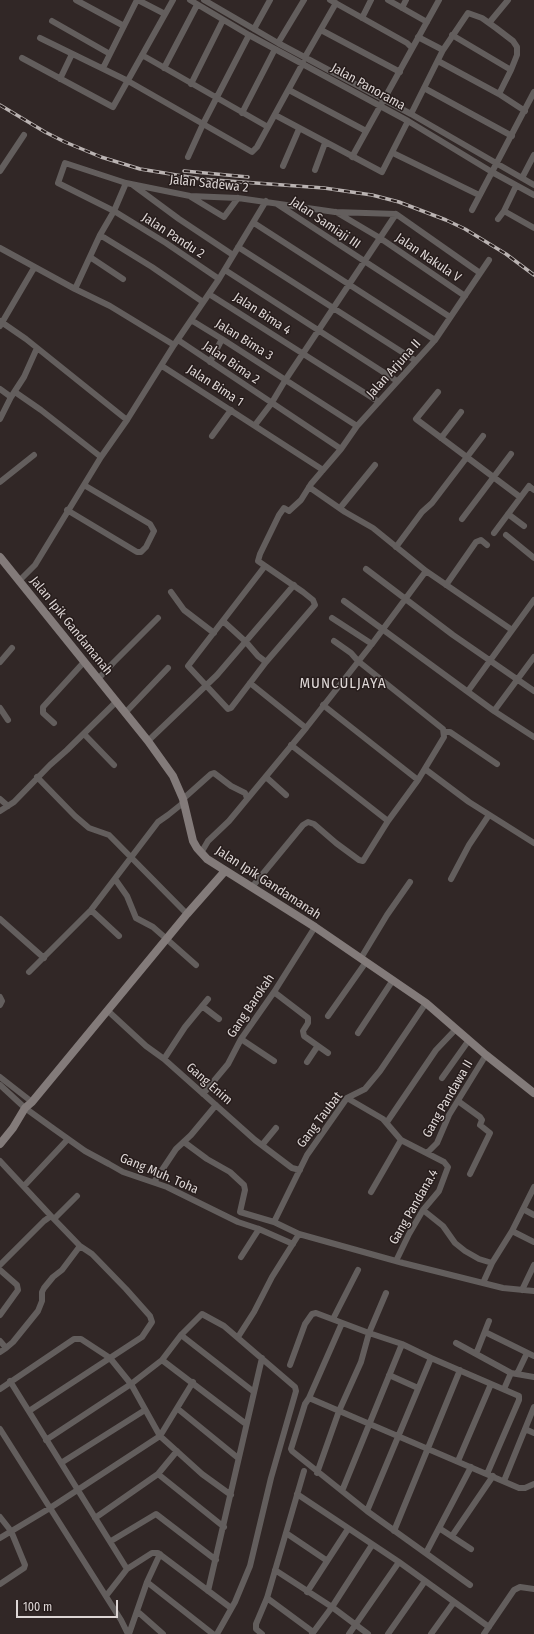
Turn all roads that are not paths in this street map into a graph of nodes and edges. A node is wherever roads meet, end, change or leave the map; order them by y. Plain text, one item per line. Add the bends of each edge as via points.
1 (76, 0) edge
2 (137, 0) edge
3 (173, 0) edge
4 (190, 0) edge
5 (204, 0) edge
6 (270, 0) edge
7 (304, 0) edge
8 (371, 0) edge
9 (388, 0) edge
10 (406, 0) edge
11 (439, 0) edge
12 (508, 0) edge
13 (333, 1) edge
14 (197, 5) junction
15 (402, 8) junction
16 (164, 14) junction
17 (362, 18) junction
18 (223, 20) junction
19 (52, 21) dead end
20 (427, 22) junction
21 (489, 23) junction
22 (124, 26) junction
23 (254, 29) junction
24 (321, 30) junction
25 (248, 35) junction
26 (452, 35) junction
27 (418, 37) junction
28 (40, 38) dead end
29 (276, 46) junction
30 (412, 48) junction
31 (443, 50) junction
32 (72, 54) junction
33 (110, 54) junction
34 (142, 55) junction
35 (22, 58) dead end
36 (304, 60) junction
37 (438, 61) junction
38 (103, 68) junction
39 (164, 68) junction
40 (511, 70) junction
41 (400, 72) junction
42 (60, 79) junction
43 (128, 81) junction
44 (191, 84) junction
45 (424, 88) junction
46 (289, 90) junction
47 (534, 92) edge
48 (499, 94) junction
49 (216, 99) junction
50 (382, 103) junction
51 (525, 111) junction
52 (242, 113) junction
53 (411, 114) junction
54 (274, 116) junction
55 (408, 121) junction
56 (203, 124) junction
57 (268, 127) junction
58 (299, 129) junction
59 (366, 131) junction
60 (24, 135) dead end
61 (512, 136) junction
62 (325, 143) junction
63 (393, 153) junction
64 (534, 155) edge
65 (188, 157) dead end
66 (352, 157) junction
67 (496, 164) junction
68 (284, 166) dead end
69 (315, 170) dead end
70 (0, 171) edge
71 (492, 172) junction
72 (522, 178) junction
73 (129, 184) junction
74 (534, 185) edge
75 (516, 186) junction
76 (534, 195) edge
77 (190, 196) junction
78 (479, 196) junction
79 (238, 198) junction
80 (266, 201) junction
81 (274, 202) junction
82 (472, 210) dead end
83 (114, 211) junction
84 (504, 211) junction
85 (335, 212) junction
86 (396, 214) junction
87 (498, 219) dead end
88 (254, 223) junction
89 (534, 228) edge
90 (100, 235) junction
91 (380, 238) junction
92 (238, 247) junction
93 (0, 248) edge
94 (233, 255) junction
95 (90, 257) junction
96 (489, 260) dead end
97 (364, 262) junction
98 (34, 268) junction
99 (225, 270) junction
100 (480, 273) junction
101 (123, 279) dead end
102 (218, 279) junction
103 (349, 285) junction
104 (75, 289) junction
105 (209, 294) junction
106 (465, 296) junction
107 (203, 302) junction
108 (334, 308) junction
109 (450, 317) junction
110 (191, 320) junction
111 (1, 323) edge
112 (319, 330) junction
113 (222, 339) junction
114 (435, 340) junction
115 (176, 342) junction
116 (37, 348) junction
117 (303, 353) junction
118 (416, 361) junction
119 (210, 362) junction
120 (162, 366) junction
121 (286, 379) junction
122 (397, 381) junction
123 (0, 388) edge
124 (438, 392) dead end
125 (13, 394) junction
126 (379, 402) junction
127 (271, 404) junction
128 (231, 410) junction
129 (461, 412) dead end
130 (0, 419) edge
131 (127, 420) junction
132 (255, 425) junction
133 (357, 426) junction
134 (212, 436) dead end
135 (483, 436) dead end
136 (442, 438) junction
137 (341, 449) junction
138 (511, 454) dead end
139 (34, 455) dead end
140 (101, 457) junction
141 (467, 457) junction
142 (375, 465) dead end
143 (323, 470) junction
144 (494, 477) junction
145 (0, 482) edge
146 (84, 485) junction
147 (309, 487) junction
148 (534, 490) edge
149 (520, 497) junction
150 (340, 508) junction
151 (67, 510) junction
152 (508, 514) junction
153 (462, 519) dead end
154 (524, 526) dead end
155 (494, 533) dead end
156 (506, 535) dead end
157 (487, 545) dead end
158 (396, 548) junction
159 (0, 557) edge
160 (534, 558) edge
161 (266, 566) junction
162 (366, 569) dead end
163 (426, 571) junction
164 (19, 582) junction
165 (294, 585) junction
166 (446, 585) junction
167 (171, 592) dead end
168 (405, 598) junction
169 (534, 600) edge
170 (344, 601) dead end
171 (158, 618) dead end
172 (332, 618) dead end
173 (223, 621) junction
174 (383, 629) junction
175 (512, 630) junction
176 (214, 633) junction
177 (334, 641) dead end
178 (246, 642) junction
179 (372, 644) junction
180 (12, 648) dead end
181 (534, 657) edge
182 (358, 661) junction
183 (491, 661) junction
184 (0, 662) edge
185 (84, 662) junction
186 (266, 662) junction
187 (168, 668) dead end
188 (98, 679) junction
189 (518, 680) junction
190 (250, 683) junction
191 (207, 685) junction
192 (468, 691) junction
193 (534, 691) edge
194 (116, 702) junction
195 (323, 705) junction
196 (0, 708) edge
197 (494, 711) junction
198 (124, 713) junction
199 (8, 720) dead end
200 (54, 723) dead end
201 (306, 728) junction
202 (444, 732) junction
203 (84, 734) junction
204 (534, 737) edge
205 (148, 741) junction
206 (291, 745) junction
207 (497, 764) dead end
208 (114, 765) dead end
209 (425, 769) junction
210 (37, 777) junction
211 (266, 777) junction
212 (418, 780) junction
213 (286, 795) dead end
214 (247, 798) junction
215 (0, 799) edge
216 (183, 801) junction
217 (8, 806) junction
218 (0, 810) edge
219 (489, 815) junction
220 (388, 822) junction
221 (534, 844) edge
222 (201, 853) junction
223 (131, 857) junction
224 (225, 871) junction
225 (115, 879) junction
226 (451, 879) dead end
227 (410, 882) dead end
228 (252, 887) junction
229 (91, 910) junction
230 (188, 914) junction
231 (0, 919) edge
232 (315, 927) junction
233 (119, 936) dead end
234 (167, 938) junction
235 (44, 958) junction
236 (363, 960) junction
237 (196, 965) dead end
238 (29, 972) dead end
239 (393, 980) junction
240 (274, 992) junction
241 (0, 997) edge
242 (208, 999) dead end
243 (426, 1003) junction
244 (0, 1005) edge
245 (202, 1006) junction
246 (107, 1010) junction
247 (328, 1016) dead end
248 (219, 1019) dead end
249 (456, 1029) junction
250 (358, 1033) dead end
251 (240, 1039) junction
252 (469, 1040) junction
253 (317, 1047) junction
254 (328, 1053) dead end
255 (486, 1055) junction
256 (164, 1059) junction
257 (274, 1061) dead end
258 (307, 1062) dead end
259 (0, 1077) edge
260 (442, 1078) dead end
261 (0, 1085) edge
262 (534, 1092) edge
263 (203, 1094) junction
264 (347, 1098) junction
265 (458, 1101) junction
266 (32, 1102) junction
267 (216, 1105) junction
268 (25, 1108) junction
269 (387, 1122) junction
270 (276, 1128) dead end
271 (68, 1139) junction
272 (401, 1140) junction
273 (184, 1142) junction
274 (0, 1144) edge
275 (262, 1145) junction
276 (427, 1153) junction
277 (0, 1161) edge
278 (300, 1170) junction
279 (470, 1174) dead end
280 (156, 1178) junction
281 (24, 1186) junction
282 (534, 1187) edge
283 (371, 1192) dead end
284 (78, 1196) dead end
285 (523, 1209) junction
286 (423, 1210) junction
287 (534, 1216) edge
288 (53, 1218) junction
289 (274, 1222) junction
290 (259, 1228) junction
291 (512, 1231) junction
292 (296, 1239) junction
293 (534, 1242) edge
294 (80, 1246) junction
295 (240, 1257) dead end
296 (396, 1261) junction
297 (492, 1263) junction
298 (0, 1265) edge
299 (534, 1265) edge
300 (0, 1270) edge
301 (358, 1270) dead end
302 (483, 1283) junction
303 (522, 1290) junction
304 (534, 1291) edge
305 (386, 1293) dead end
306 (0, 1315) edge
307 (333, 1319) junction
308 (489, 1320) dead end
309 (342, 1322) junction
310 (485, 1332) junction
311 (369, 1333) junction
312 (181, 1335) junction
313 (238, 1337) junction
314 (0, 1341) edge
315 (456, 1343) dead end
316 (402, 1344) junction
317 (6, 1348) junction
318 (0, 1352) edge
319 (527, 1353) junction
320 (476, 1354) junction
321 (534, 1356) edge
322 (110, 1358) junction
323 (262, 1358) junction
324 (431, 1358) junction
325 (162, 1360) junction
326 (290, 1365) dead end
327 (460, 1370) junction
328 (514, 1373) junction
329 (389, 1375) junction
330 (534, 1377) edge
331 (10, 1381) junction
332 (193, 1382) junction
333 (131, 1384) junction
334 (491, 1384) junction
335 (418, 1388) junction
336 (0, 1389) edge
337 (504, 1389) junction
338 (254, 1392) junction
339 (309, 1398) junction
340 (534, 1407) edge
341 (178, 1409) junction
342 (145, 1410) junction
343 (29, 1411) junction
344 (339, 1411) junction
345 (246, 1424) junction
346 (370, 1424) junction
347 (0, 1429) edge
348 (525, 1429) junction
349 (534, 1433) edge
350 (160, 1436) junction
351 (399, 1436) junction
352 (46, 1440) junction
353 (429, 1448) junction
354 (177, 1451) junction
355 (238, 1458) junction
356 (458, 1461) junction
357 (61, 1464) junction
358 (471, 1467) junction
359 (304, 1471) dead end
360 (317, 1473) junction
361 (158, 1474) junction
362 (490, 1475) junction
363 (504, 1481) junction
364 (534, 1484) edge
365 (78, 1490) junction
366 (342, 1491) junction
367 (296, 1494) junction
368 (231, 1495) junction
369 (50, 1508) junction
370 (367, 1511) junction
371 (0, 1517) edge
372 (95, 1518) junction
373 (224, 1527) junction
374 (439, 1528) junction
375 (348, 1529) junction
376 (394, 1531) junction
377 (11, 1532) junction
378 (286, 1533) junction
379 (452, 1536) junction
380 (0, 1538) edge
381 (111, 1541) junction
382 (372, 1545) junction
383 (471, 1549) dead end
384 (426, 1553) junction
385 (160, 1554) junction
386 (216, 1560) junction
387 (326, 1560) junction
388 (399, 1562) junction
389 (127, 1569) junction
390 (275, 1570) junction
391 (425, 1581) junction
392 (147, 1582) junction
393 (0, 1584) edge
394 (470, 1585) dead end
395 (534, 1589) edge
396 (208, 1591) junction
397 (307, 1592) junction
398 (106, 1596) junction
399 (267, 1598) junction
400 (454, 1602) junction
401 (332, 1607) junction
402 (232, 1608) junction
403 (137, 1612) junction
404 (356, 1625) junction
405 (489, 1627) junction
406 (313, 1633) edge
407 (129, 1634) edge
408 (163, 1634) edge
409 (213, 1634) edge
410 (217, 1634) edge
411 (262, 1634) edge
412 (349, 1634) edge
413 (368, 1634) edge
414 (388, 1634) edge
415 (431, 1634) edge
416 (484, 1634) edge

1 - 22 street
2 - 16 street
2 - 22 street
3 - 16 street
4 - 14 street
5 - 23 street
6 - 23 street
7 - 29 street
8 - 17 street
9 - 15 street
10 - 15 street
11 - 20 street
12 - 21 street
13 - 17 street
13 - 24 street
14 - 18 street
14 - 39 street
15 - 20 street
16 - 34 street
17 - 30 street
18 - 25 street
18 - 44 street
19 - 33 street
20 - 27 street
21 - 26 street via 468,13
21 - 40 street via 517,47 517,55
22 - 33 street
23 - 29 street
24 - 36 street
24 - 41 street
25 - 29 street
25 - 49 street
26 - 31 street
26 - 40 street
27 - 30 street
27 - 31 street
28 - 32 street
29 - 36 street
29 - 52 street
30 - 41 street
31 - 37 street
32 - 38 street
32 - 42 street
33 - 38 street
34 - 39 street
34 - 43 street
35 - 42 street
36 - 46 street
36 - 50 street
37 - 45 street
37 - 48 street
38 - 43 street
39 - 44 street
40 - 48 street
41 - 50 street
42 - 43 street via 113,107
43 - 56 street
44 - 49 street
45 - 53 street
45 - 61 street
46 - 54 street
46 - 59 street
47 - 51 street
48 - 51 street
49 - 52 street
49 - 56 street
50 - 53 street
50 - 55 street, Jalan Panorama
50 - 59 street
51 - 61 street
52 - 57 street
53 - 67 street
54 - 57 street
54 - 58 street
55 - 63 street
55 - 71 street, Jalan Panorama
56 - 57 street via 252,152 258,147
56 - 65 street
58 - 62 street
58 - 68 street
59 - 66 street
60 - 70 street
61 - 67 street
62 - 66 street
62 - 69 street
63 - 66 street via 382,172
63 - 78 street
64 - 72 street
67 - 71 street
67 - 72 street
71 - 75 street, Jalan Panorama
71 - 78 street
72 - 74 street
73 - 77 street, Jalan Sadewa 2
73 - 83 street
73 - 83 street, Jalan Pandu 2 via 65,163 58,183
73 - 94 street
75 - 76 street, Jalan Panorama
75 - 84 street
77 - 79 street, Jalan Sadewa 2
77 - 79 street via 224,217
78 - 82 street
79 - 80 street, Jalan Sadewa 2
80 - 81 street, Jalan Sadewa 2
80 - 88 street
81 - 85 street, Jalan Sadewa 2
81 - 97 street, Jalan Samiaji III
83 - 90 street
83 - 102 street, Jalan Pandu 2
84 - 87 street
84 - 89 street
85 - 86 street
85 - 91 street, Jalan Nakula V
86 - 91 street
86 - 100 street
88 - 92 street
88 - 103 street
90 - 95 street
90 - 107 street
91 - 97 street
91 - 106 street, Jalan Nakula V
92 - 94 street
92 - 108 street
93 - 98 street, Jalan Bima 2
94 - 99 street
95 - 101 street
95 - 104 street
96 - 100 street, Jalan Arjuna II
97 - 103 street
97 - 109 street, Jalan Samiaji III
98 - 104 street, Jalan Bima 2
98 - 111 street
99 - 102 street
99 - 112 street
100 - 106 street, Jalan Arjuna II
102 - 105 street
103 - 108 street
103 - 114 street
104 - 115 street, Jalan Bima 2
105 - 107 street
105 - 117 street, Jalan Bima 4
106 - 109 street, Jalan Arjuna II
107 - 110 street
108 - 112 street
108 - 118 street
109 - 114 street, Jalan Arjuna II
110 - 113 street, Jalan Bima 3
110 - 115 street
111 - 116 street
112 - 117 street
112 - 122 street
113 - 119 street
113 - 121 street, Jalan Bima 3
114 - 118 street, Jalan Arjuna II
115 - 119 street, Jalan Bima 2
115 - 120 street
116 - 125 street
116 - 131 street
117 - 121 street
117 - 126 street, Jalan Bima 4
118 - 122 street, Jalan Arjuna II
119 - 127 street, Jalan Bima 2
120 - 128 street, Jalan Bima 1
120 - 131 street
121 - 127 street
121 - 133 street, Jalan Bima 3
122 - 126 street, Jalan Arjuna II
123 - 125 street
124 - 136 street via 416,419
125 - 130 street
125 - 140 street via 41,410
126 - 133 street, Jalan Arjuna II
127 - 132 street
127 - 137 street, Jalan Bima 2
128 - 132 street, Jalan Bima 1
128 - 134 street
129 - 136 street
131 - 140 street
132 - 143 street, Jalan Bima 1
133 - 137 street, Jalan Arjuna II
135 - 141 street
136 - 141 street
137 - 143 street, Jalan Arjuna II
138 - 144 street
139 - 145 street
140 - 146 street
141 - 144 street
141 - 158 street
142 - 150 street
143 - 147 street, Jalan Arjuna II
144 - 149 street
144 - 153 street
146 - 151 street
146 - 151 street via 150,524 154,531 146,547 137,552
147 - 150 street
147 - 161 street, Jalan Arjuna II via 290,511 284,508 279,515 258,559
148 - 149 street via 529,486
149 - 152 street
150 - 158 street via 372,528
151 - 164 street via 35,565
152 - 154 street
152 - 155 street
156 - 160 street
157 - 166 street via 481,540 476,542
158 - 163 street
159 - 164 street, Jalan Ipik Gandamanah
161 - 165 street
161 - 173 street
162 - 168 street
163 - 166 street
163 - 168 street
164 - 185 street, Jalan Ipik Gandamanah
165 - 178 street
165 - 186 street via 313,600 315,605
166 - 175 street
167 - 176 street via 184,610
168 - 174 street
168 - 183 street
169 - 175 street
170 - 174 street
171 - 188 street
172 - 179 street
173 - 176 street
173 - 178 street
174 - 179 street
174 - 192 street
175 - 183 street
176 - 191 street via 188,666
177 - 182 street
178 - 186 street
178 - 191 street
179 - 182 street
180 - 184 street
181 - 189 street
182 - 195 street
182 - 202 street
183 - 189 street
183 - 192 street
185 - 188 street, Jalan Ipik Gandamanah
185 - 200 street via 43,707 43,713
186 - 190 street
187 - 198 street
188 - 194 street, Jalan Ipik Gandamanah
189 - 193 street
189 - 197 street
190 - 191 street via 228,709
190 - 201 street
191 - 205 street
192 - 197 street
194 - 198 street, Jalan Ipik Gandamanah
194 - 203 street
195 - 201 street
195 - 212 street
196 - 199 street
197 - 204 street
198 - 205 street, Jalan Ipik Gandamanah
201 - 206 street
202 - 207 street via 450,732
202 - 209 street via 444,737
203 - 208 street
203 - 210 street
205 - 216 street, Jalan Ipik Gandamanah via 173,776
206 - 211 street
206 - 220 street
209 - 212 street
209 - 219 street
210 - 217 street
210 - 223 street via 84,824 108,836
211 - 213 street
211 - 214 street
212 - 220 street
214 - 216 street via 245,793 214,773
214 - 222 street via 229,821 208,841
215 - 217 street
216 - 222 street, Jalan Ipik Gandamanah via 193,841
216 - 223 street via 158,822
217 - 218 street
219 - 221 street
219 - 226 street
220 - 228 street via 361,861 314,824 305,823
222 - 224 street, Jalan Ipik Gandamanah
223 - 225 street
223 - 230 street
224 - 228 street, Jalan Ipik Gandamanah
224 - 230 street
225 - 229 street
225 - 234 street via 127,896 136,918 149,924
227 - 236 street via 387,915
228 - 232 street, Jalan Ipik Gandamanah
229 - 233 street
229 - 235 street
230 - 234 street
231 - 235 street
232 - 236 street, Jalan Ipik Gandamanah
232 - 240 street, Gang Barokah
234 - 237 street
234 - 246 street
235 - 238 street
236 - 239 street, Jalan Ipik Gandamanah
236 - 247 street
239 - 243 street, Jalan Ipik Gandamanah
239 - 250 street
240 - 251 street, Gang Barokah
240 - 253 street via 308,1018 303,1034
241 - 244 street
242 - 245 street
243 - 249 street, Jalan Ipik Gandamanah
243 - 264 street, Gang Taubat via 380,1071 365,1089
245 - 248 street
245 - 256 street
246 - 256 street, Gang Enim
246 - 266 street
249 - 252 street, Jalan Ipik Gandamanah
249 - 269 street via 436,1050
251 - 257 street
251 - 263 street, Gang Barokah via 228,1064
252 - 255 street, Jalan Ipik Gandamanah
252 - 260 street
253 - 254 street
253 - 258 street
255 - 262 street, Jalan Ipik Gandamanah
255 - 265 street, Gang Pandawa II
256 - 263 street, Gang Enim
259 - 266 street
261 - 268 street, Gang Muh. Toha
263 - 267 street, Gang Enim
264 - 269 street, Gang Pandana.4
264 - 278 street, Gang Taubat via 307,1155
265 - 276 street, Gang Pandawa II via 437,1142
265 - 279 street via 480,1118 480,1125 490,1133
266 - 268 street
267 - 273 street
267 - 275 street, Gang Enim
268 - 271 street, Gang Muh. Toha
268 - 274 street
269 - 272 street, Gang Pandana.4
270 - 275 street
271 - 280 street, Gang Muh. Toha via 124,1172
271 - 281 street
272 - 276 street, Gang Pandana.4
272 - 283 street
273 - 280 street via 176,1149
273 - 289 street via 206,1159 230,1172 244,1185 240,1212
275 - 278 street, Gang Enim via 292,1168
276 - 286 street, Gang Pandana.4 via 448,1167 439,1191
277 - 281 street
278 - 289 street, Gang Taubat
280 - 290 street, Gang Muh. Toha via 238,1222
281 - 288 street
282 - 285 street
284 - 288 street
285 - 287 street
285 - 291 street
286 - 296 street, Gang Pandana.4
286 - 297 street via 442,1226 464,1251
288 - 294 street
288 - 298 street via 44,1222
289 - 292 street
290 - 292 street, Gang Muh. Toha
290 - 295 street
291 - 293 street
291 - 297 street
292 - 296 street
292 - 313 street
294 - 317 street via 44,1288 38,1311
294 - 322 street via 92,1254 126,1289 150,1316 152,1322 142,1337
296 - 302 street
297 - 302 street
299 - 303 street
300 - 306 street via 17,1285 18,1290
301 - 307 street
302 - 303 street
303 - 304 street
305 - 311 street
307 - 309 street
307 - 326 street via 316,1313 309,1317
308 - 310 street
309 - 311 street
309 - 339 street
310 - 319 street
310 - 320 street
311 - 316 street
311 - 344 street via 361,1362
312 - 313 street via 202,1314 219,1322
312 - 325 street
312 - 338 street
313 - 323 street
314 - 317 street
315 - 320 street
316 - 324 street
316 - 329 street
317 - 318 street
319 - 321 street
319 - 328 street
320 - 328 street
322 - 331 street via 77,1338
322 - 333 street
322 - 343 street
323 - 338 street
323 - 402 street via 295,1387 296,1391 271,1478 250,1566
324 - 327 street
324 - 335 street
325 - 332 street
325 - 333 street
327 - 334 street
327 - 353 street
328 - 330 street
328 - 337 street
329 - 335 street
329 - 346 street
331 - 336 street
331 - 343 street
332 - 341 street
332 - 345 street
333 - 342 street
333 - 352 street
334 - 337 street
334 - 356 street
335 - 351 street
337 - 362 street via 519,1396 519,1400
338 - 345 street
339 - 344 street
339 - 360 street via 291,1449
340 - 348 street
341 - 350 street
341 - 355 street
342 - 350 street
342 - 357 street
343 - 352 street
344 - 346 street
344 - 360 street
345 - 355 street
346 - 351 street
346 - 366 street
347 - 369 street
348 - 349 street
348 - 363 street
350 - 354 street
350 - 365 street
351 - 353 street
351 - 370 street
352 - 357 street
353 - 356 street
353 - 376 street
354 - 361 street
354 - 368 street via 202,1474
355 - 368 street
356 - 358 street
357 - 365 street
358 - 362 street
358 - 374 street
359 - 367 street
360 - 366 street
361 - 372 street
361 - 373 street
362 - 363 street
362 - 379 street
363 - 364 street via 519,1488
365 - 369 street
365 - 372 street
366 - 370 street
367 - 375 street
367 - 378 street
368 - 373 street
369 - 377 street
369 - 398 street
370 - 376 street
371 - 377 street
372 - 381 street
373 - 386 street
374 - 379 street
374 - 384 street
375 - 382 street
375 - 387 street
376 - 384 street
377 - 380 street
377 - 393 street via 25,1565
378 - 387 street
378 - 390 street
379 - 383 street
381 - 386 street via 156,1514
381 - 389 street
382 - 388 street
382 - 401 street
384 - 394 street
385 - 389 street via 152,1553
385 - 392 street
385 - 396 street
386 - 396 street
387 - 397 street
388 - 391 street
388 - 404 street
389 - 398 street
390 - 397 street
390 - 399 street
391 - 400 street
391 - 414 street
392 - 403 street
392 - 409 street
395 - 405 street via 520,1587 514,1590
396 - 402 street
397 - 401 street
398 - 407 street
399 - 406 street
399 - 411 street via 256,1624 256,1629
400 - 405 street
400 - 415 street
401 - 404 street
401 - 406 street
402 - 410 street
403 - 407 street
403 - 408 street
404 - 412 street
404 - 413 street
405 - 416 street

